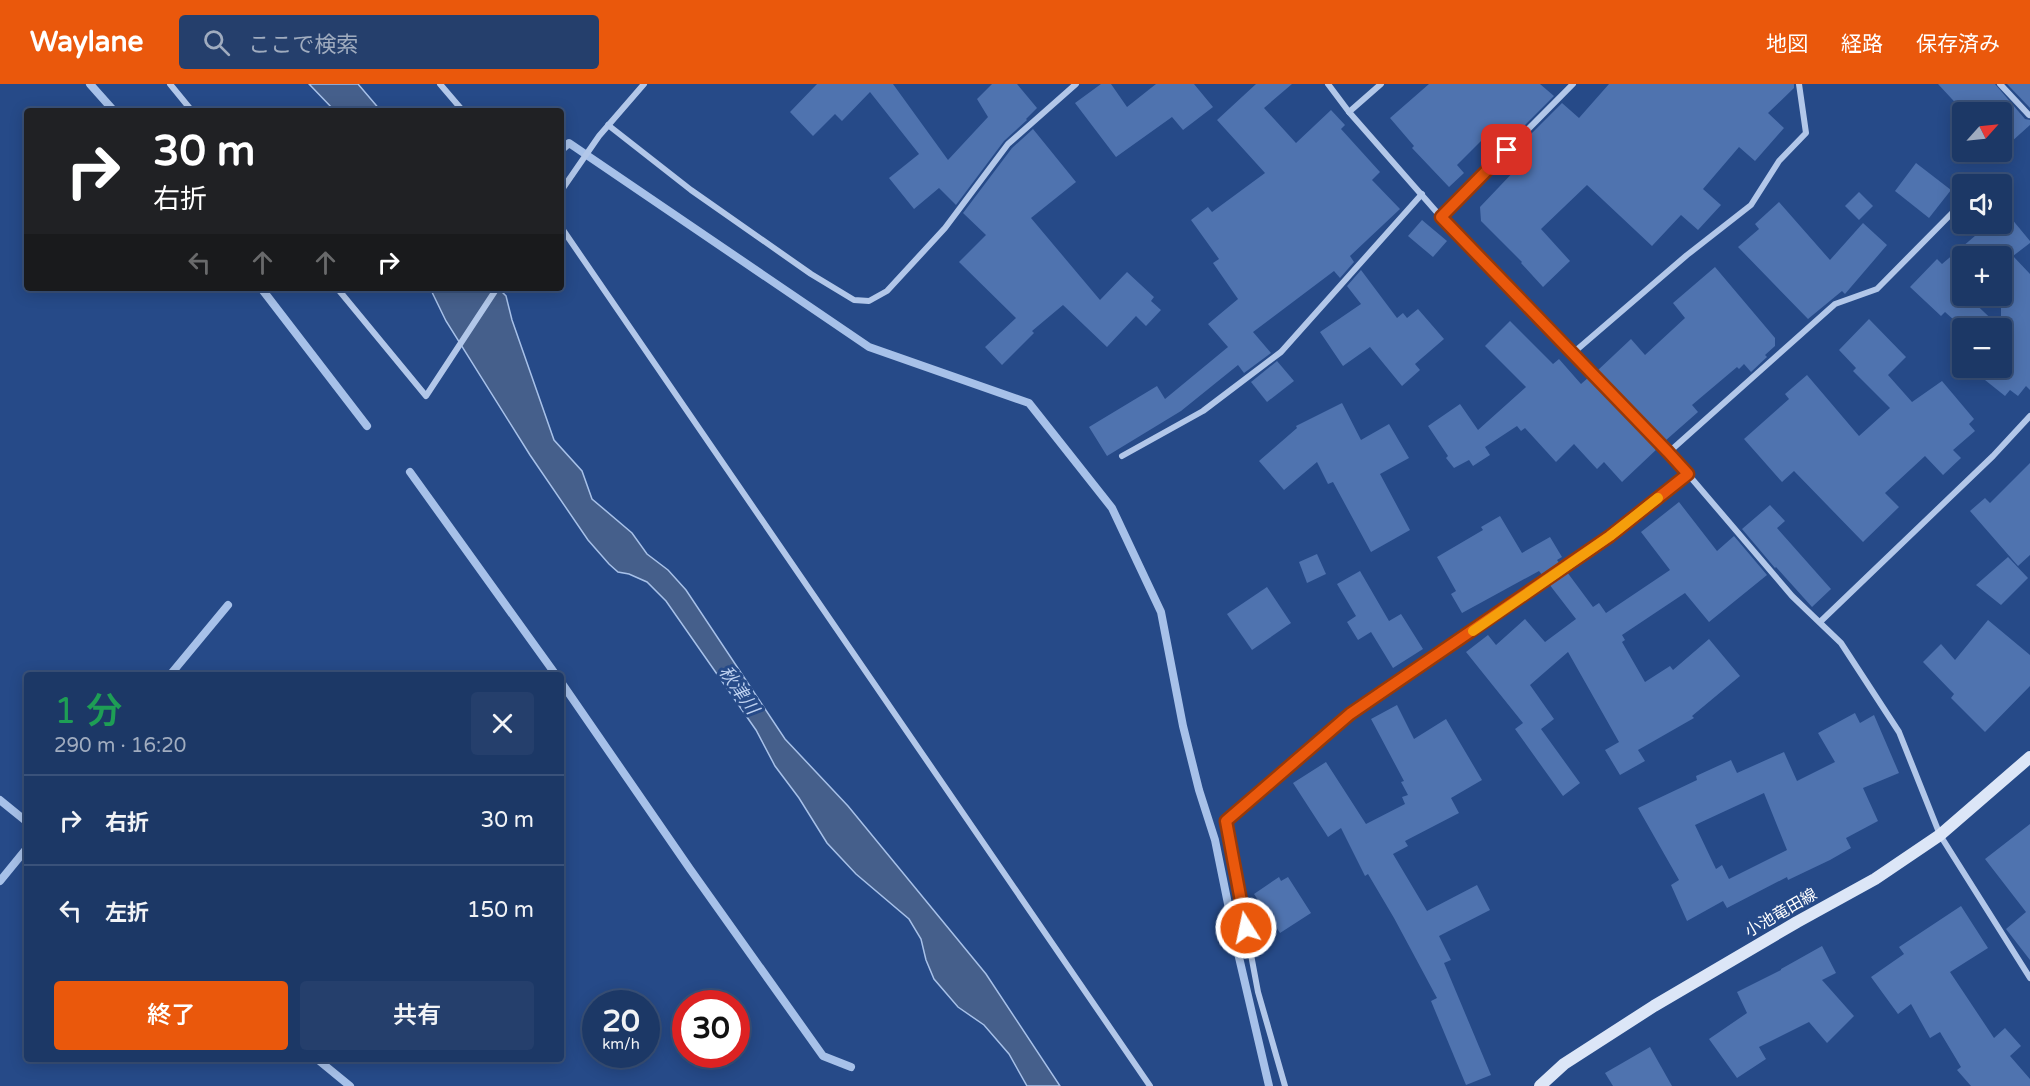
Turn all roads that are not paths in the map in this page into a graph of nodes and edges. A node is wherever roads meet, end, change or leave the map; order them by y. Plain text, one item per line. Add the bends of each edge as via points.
1 (170, 84) edge
2 (440, 84) edge
3 (644, 84) edge
4 (1076, 84) edge
5 (1328, 84) edge
6 (1382, 84) edge
7 (1573, 84) edge
8 (1799, 84) edge
9 (2000, 84) edge
10 (190, 108) edge
11 (460, 108) edge
12 (1349, 112) junction
13 (2029, 116) edge
14 (608, 125) junction
15 (564, 186) edge
16 (1422, 194) junction
17 (1952, 213) edge
18 (1441, 217) junction
19 (564, 231) edge
20 (340, 291) edge
21 (494, 291) edge
22 (1573, 353) junction
23 (2030, 416) edge
24 (1668, 452) junction
25 (1122, 456) dead end
26 (1688, 474) junction
27 (1820, 622) junction
28 (2030, 758) edge
29 (1940, 835) junction
30 (2030, 978) edge
31 (1150, 1086) edge
32 (1285, 1086) edge
33 (1540, 1086) edge

1 - 10 street
2 - 11 street
3 - 14 street
4 - 14 street via 1008,144 945,228 887,291 869,301 854,300 811,274
5 - 12 street
6 - 12 street
7 - 18 street
8 - 22 street via 1806,133 1779,161 1751,205
9 - 13 street
12 - 16 street
14 - 15 street
16 - 18 street
16 - 25 street via 1281,352 1203,411
17 - 24 street via 1877,289 1835,304
18 - 22 street
19 - 31 street
20 - 21 street via 426,396
22 - 24 street
23 - 27 street
24 - 26 street
26 - 27 street via 1792,596
26 - 32 street via 1591,549 1350,714 1226,821 1258,992
27 - 29 street via 1841,643 1899,732
28 - 29 main road, 小池竜田線
29 - 30 street
29 - 33 main road, 小池竜田線 via 1875,879 1654,1006 1564,1064

